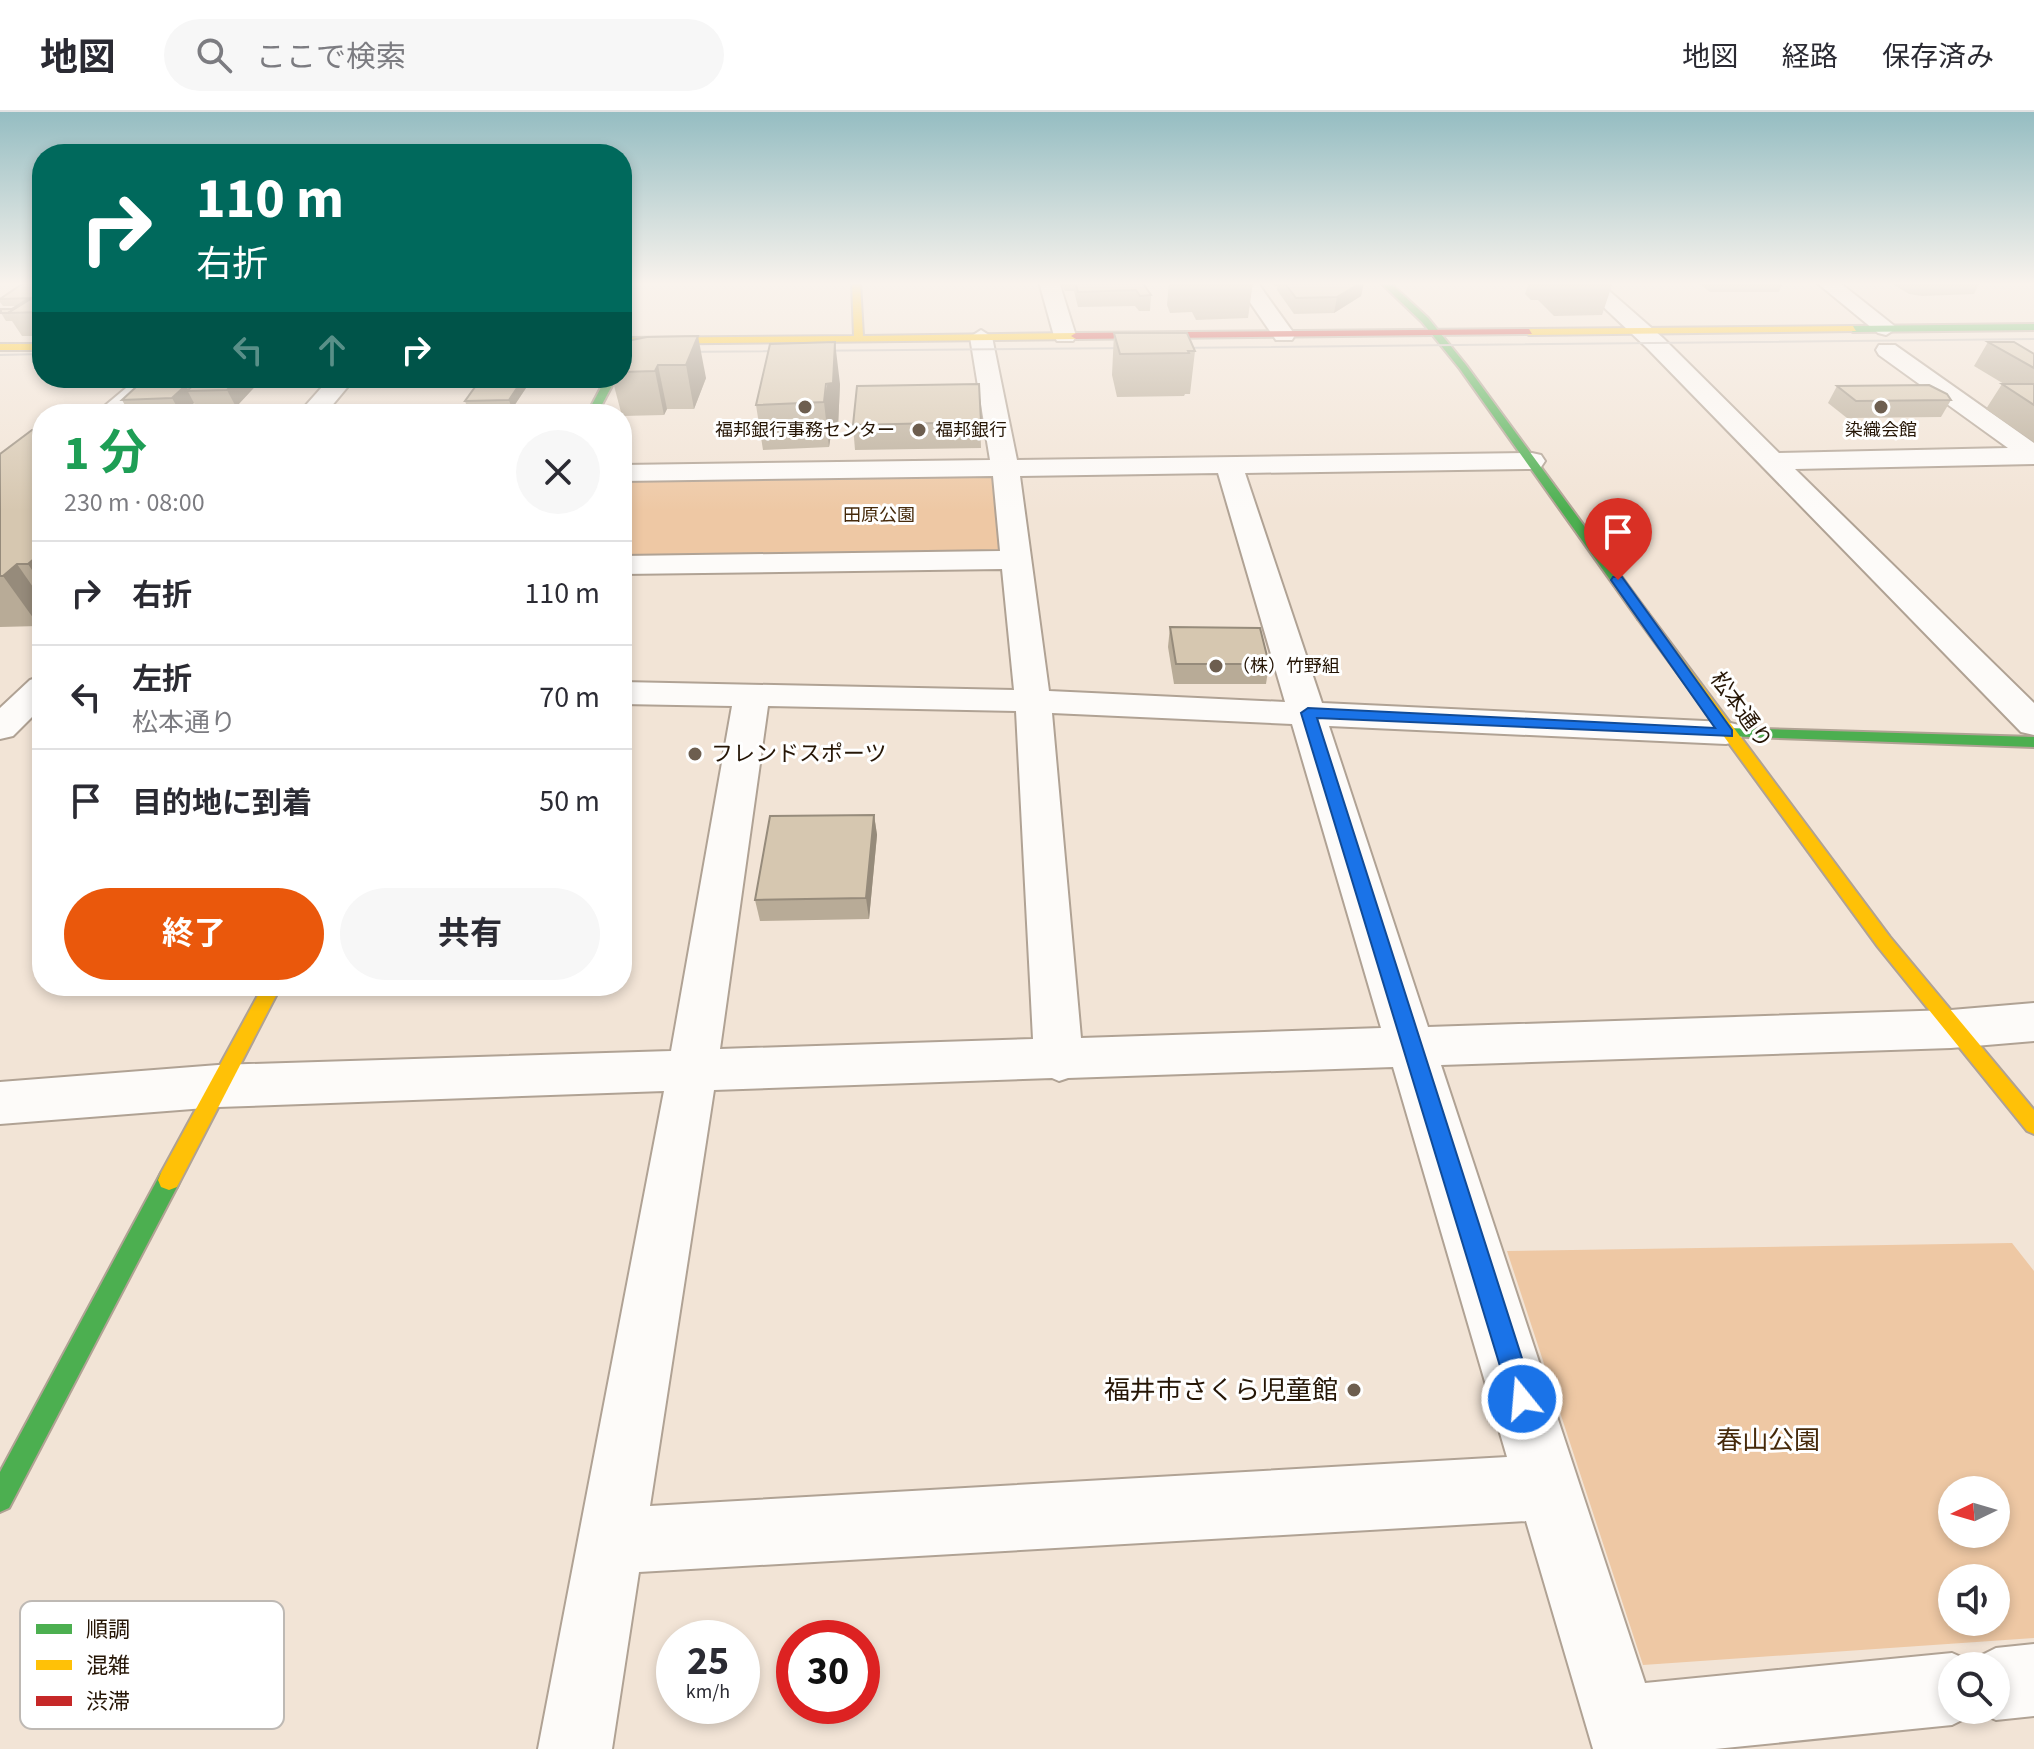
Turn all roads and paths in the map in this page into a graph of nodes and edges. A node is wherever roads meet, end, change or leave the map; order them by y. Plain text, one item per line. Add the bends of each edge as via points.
1 (986, 358) edge
2 (1464, 358) edge
3 (1671, 358) edge
4 (1902, 358) edge
5 (0, 365) edge
6 (32, 365) edge
7 (140, 388) edge
8 (334, 388) edge
9 (120, 404) edge
10 (320, 404) edge
11 (2034, 456) edge
12 (1532, 461) junction
13 (1774, 461) junction
14 (1229, 464) junction
15 (1005, 466) junction
16 (632, 473) edge
17 (1016, 560) junction
18 (632, 565) edge
19 (632, 693) edge
20 (752, 695) junction
21 (32, 697) edge
22 (1033, 701) junction
23 (1308, 713) junction
24 (2034, 724) edge
25 (32, 728) edge
26 (0, 730) edge
27 (1726, 733) junction
28 (2034, 742) edge
29 (267, 996) edge
30 (2034, 1022) edge
31 (1951, 1029) junction
32 (1414, 1048) junction
33 (1059, 1061) junction
34 (692, 1072) junction
35 (218, 1086) junction
36 (0, 1103) edge
37 (2034, 1125) edge
38 (1549, 1487) junction
39 (0, 1499) edge
40 (611, 1541) junction
41 (2034, 1680) edge
42 (2010, 1683) edge
43 (1938, 1691) edge
44 (1626, 1735) edge
45 (575, 1749) edge

1 - 15 street
2 - 12 street, 松本通り
3 - 13 street
4 - 11 street
5 - 6 street
7 - 9 street
8 - 10 street
11 - 13 street
12 - 14 street
12 - 27 street, 松本通り
13 - 24 street
14 - 15 street
14 - 23 street
15 - 16 street
15 - 17 street
17 - 18 street
17 - 22 street
19 - 20 street
20 - 22 street
20 - 34 street
21 - 26 street
22 - 23 street
22 - 33 street
23 - 27 street
23 - 32 street
25 - 26 street
27 - 28 street
27 - 31 street, 松本通り
29 - 35 street
30 - 31 street
31 - 32 street
31 - 37 street, 松本通り
32 - 33 street
32 - 38 street
33 - 34 street
34 - 35 street
34 - 40 street
35 - 36 street
35 - 39 street
38 - 40 street
38 - 44 street
40 - 45 street
41 - 42 street
43 - 44 street

